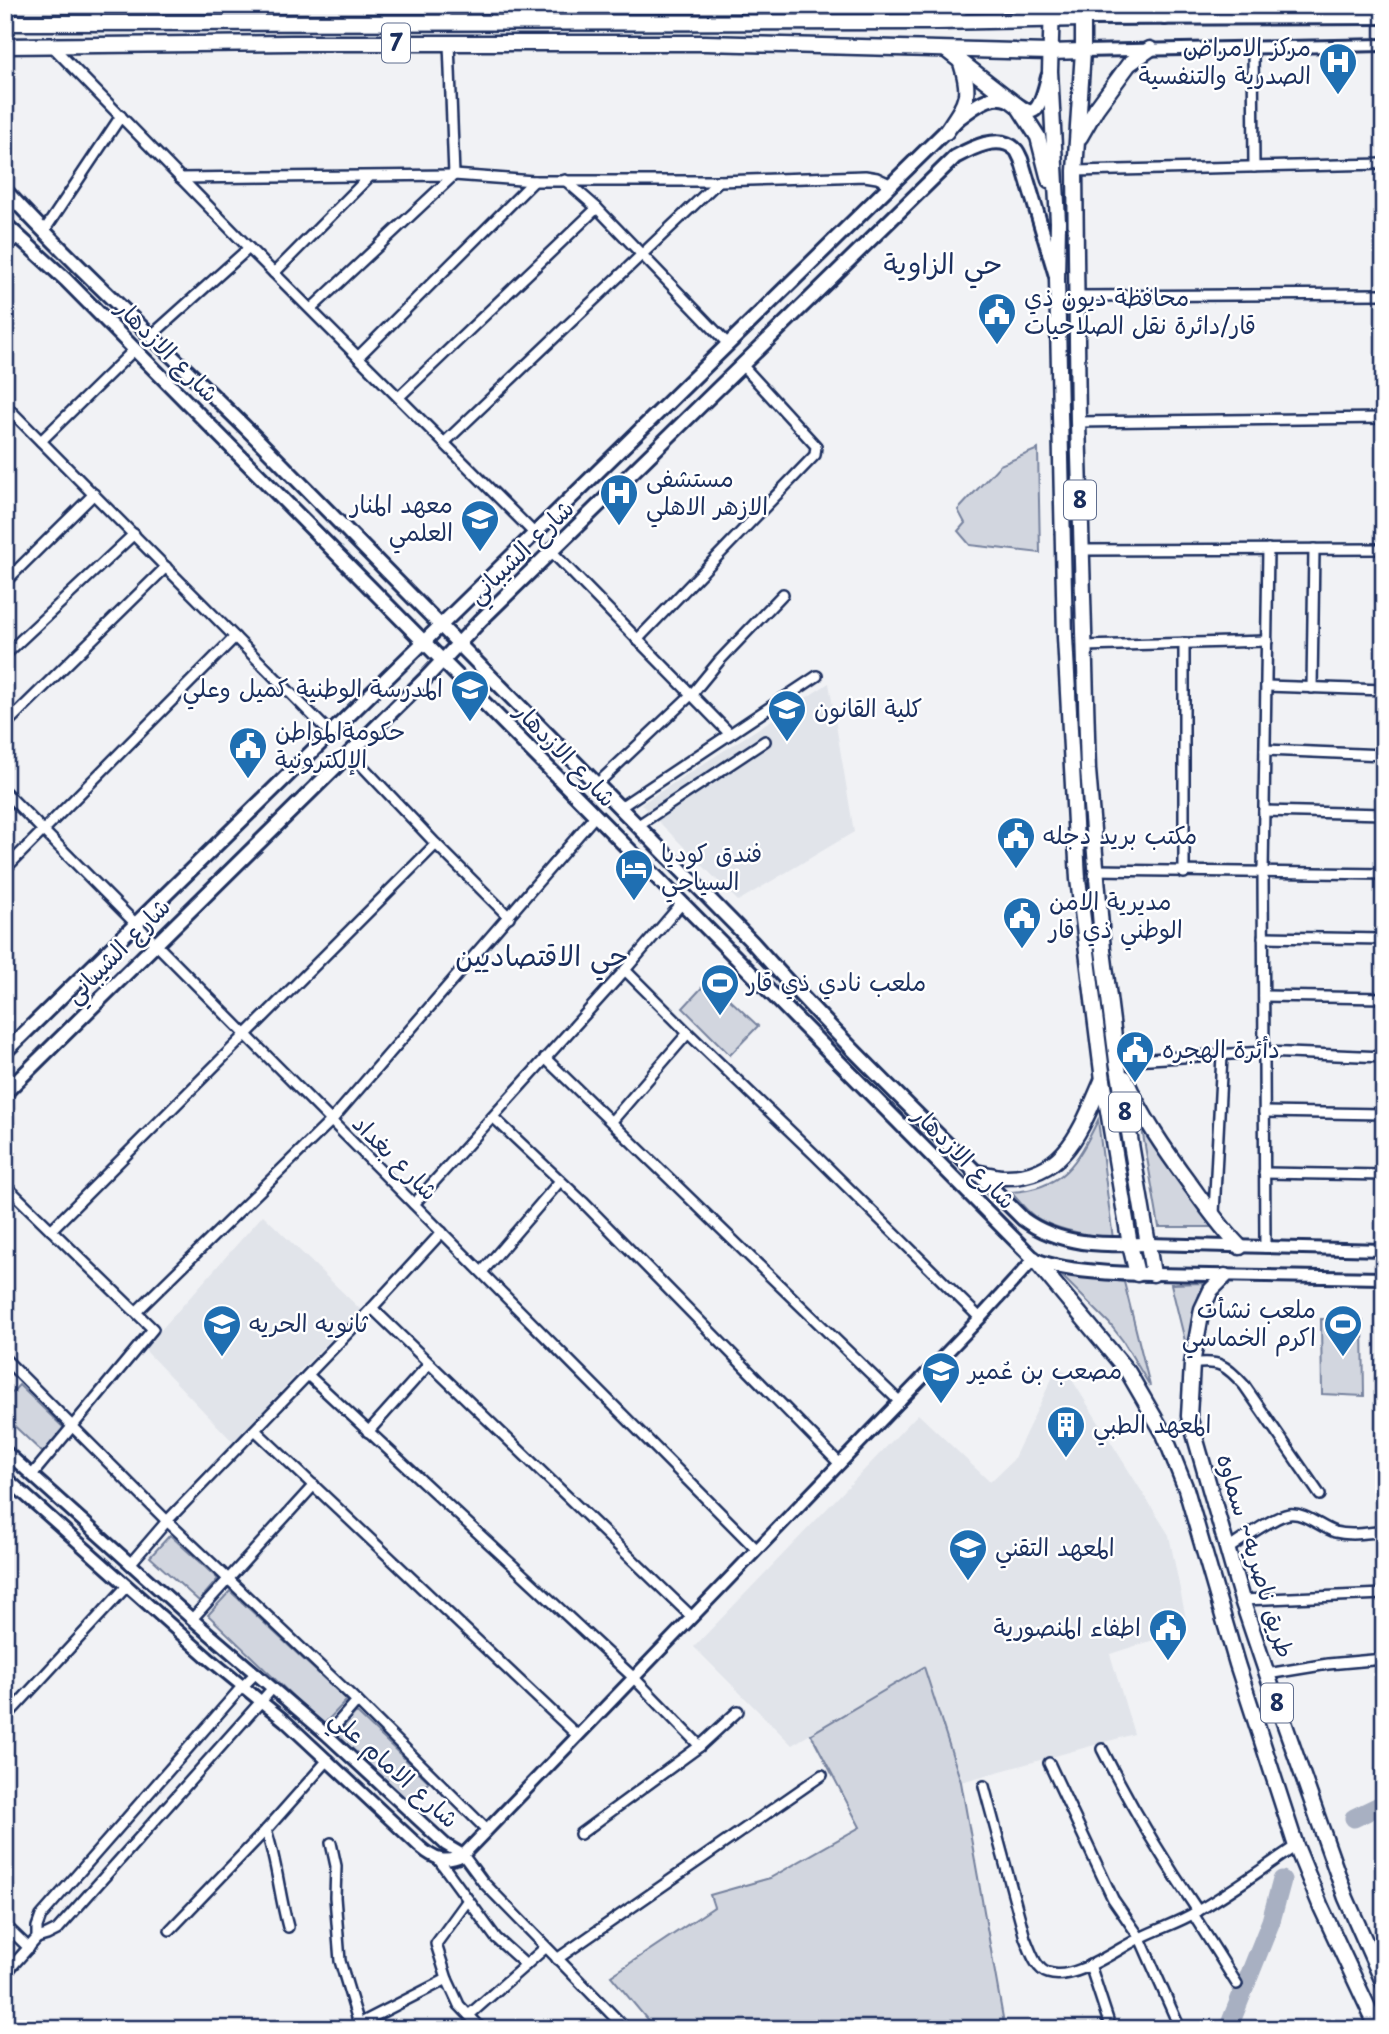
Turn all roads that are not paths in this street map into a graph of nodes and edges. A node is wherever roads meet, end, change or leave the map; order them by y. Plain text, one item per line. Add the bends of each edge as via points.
1 (96, 5) edge
2 (445, 5) edge
3 (965, 5) edge
4 (1149, 5) edge
5 (1235, 5) edge
6 (1083, 12) edge
7 (1052, 13) edge
8 (1164, 18) junction
9 (1236, 18) junction
10 (1384, 18) edge
11 (96, 22) junction
12 (937, 22) junction
13 (5, 23) edge
14 (446, 23) junction
15 (449, 43) junction
16 (1384, 45) edge
17 (5, 46) edge
18 (52, 46) junction
19 (1253, 47) junction
20 (945, 49) junction
21 (1150, 49) junction
22 (1083, 51) junction
23 (1050, 52) junction
24 (960, 58) junction
25 (1050, 71) junction
26 (1018, 106) junction
27 (121, 116) junction
28 (946, 132) junction
29 (1077, 141) junction
30 (1384, 164) edge
31 (1254, 167) junction
32 (1075, 171) junction
33 (454, 175) junction
34 (369, 177) junction
35 (180, 178) junction
36 (565, 180) junction
37 (534, 181) junction
38 (719, 181) junction
39 (892, 185) junction
40 (5, 190) edge
41 (597, 208) junction
42 (1058, 222) junction
43 (5, 225) edge
44 (44, 231) junction
45 (19, 237) junction
46 (5, 247) edge
47 (249, 248) junction
48 (641, 256) junction
49 (274, 273) junction
50 (800, 274) junction
51 (1057, 279) junction
52 (817, 291) junction
53 (1384, 295) edge
54 (1077, 296) junction
55 (312, 309) junction
56 (152, 335) junction
57 (728, 344) junction
58 (135, 349) junction
59 (358, 357) junction
60 (742, 365) junction
61 (208, 390) junction
62 (399, 397) junction
63 (5, 405) edge
64 (192, 407) junction
65 (1384, 418) edge
66 (1078, 422) junction
67 (41, 440) junction
68 (445, 442) junction
69 (94, 494) junction
70 (134, 534) junction
71 (535, 534) junction
72 (1269, 549) junction
73 (1314, 549) junction
74 (1384, 549) edge
75 (1082, 550) junction
76 (551, 551) junction
77 (166, 567) junction
78 (5, 582) edge
79 (783, 594) dead end
80 (442, 625) junction
81 (235, 637) junction
82 (1065, 637) junction
83 (637, 640) junction
84 (1267, 640) junction
85 (425, 642) junction
86 (1084, 642) junction
87 (1184, 643) junction
88 (460, 644) junction
89 (5, 655) edge
90 (442, 661) junction
91 (1084, 664) junction
92 (1066, 665) junction
93 (817, 676) dead end
94 (1266, 686) junction
95 (1312, 688) junction
96 (1384, 690) edge
97 (692, 694) junction
98 (5, 725) edge
99 (330, 733) junction
100 (729, 733) junction
101 (765, 741) dead end
102 (1265, 750) junction
103 (349, 752) junction
104 (1384, 755) edge
105 (597, 784) junction
106 (5, 792) edge
107 (620, 808) junction
108 (1264, 811) junction
109 (1384, 814) edge
110 (594, 816) junction
111 (638, 826) junction
112 (43, 830) junction
113 (436, 844) junction
114 (5, 869) edge
115 (1095, 870) junction
116 (1184, 873) junction
117 (1263, 873) junction
118 (1384, 874) edge
119 (682, 903) junction
120 (509, 917) junction
121 (136, 925) junction
122 (1263, 937) junction
123 (1384, 939) edge
124 (155, 944) junction
125 (625, 970) junction
126 (785, 979) junction
127 (770, 993) junction
128 (1264, 996) junction
129 (1384, 998) edge
130 (688, 1033) junction
131 (245, 1034) junction
132 (5, 1052) edge
133 (1264, 1052) junction
134 (1222, 1055) junction
135 (1384, 1057) edge
136 (545, 1058) junction
137 (1117, 1061) junction
138 (1103, 1080) junction
139 (5, 1093) edge
140 (1264, 1112) junction
141 (1384, 1114) edge
142 (493, 1117) junction
143 (331, 1121) junction
144 (612, 1121) junction
145 (974, 1172) junction
146 (1264, 1173) junction
147 (1384, 1175) edge
148 (560, 1181) junction
149 (5, 1185) edge
150 (414, 1204) junction
151 (1213, 1217) junction
152 (51, 1230) junction
153 (442, 1232) junction
154 (1147, 1244) junction
155 (1130, 1245) junction
156 (1240, 1247) junction
157 (1265, 1247) junction
158 (1384, 1250) edge
159 (1034, 1259) junction
160 (482, 1272) junction
161 (1137, 1274) junction
162 (1153, 1274) junction
163 (1225, 1276) junction
164 (1384, 1278) edge
165 (372, 1308) junction
166 (136, 1312) junction
167 (980, 1318) junction
168 (5, 1359) edge
169 (429, 1364) junction
170 (1192, 1364) junction
171 (307, 1375) junction
172 (900, 1402) junction
173 (73, 1426) junction
174 (255, 1430) junction
175 (368, 1432) junction
176 (5, 1451) edge
177 (840, 1464) junction
178 (32, 1475) junction
179 (5, 1477) edge
180 (314, 1485) junction
181 (1320, 1495) dead end
182 (167, 1521) junction
183 (1384, 1531) edge
184 (1228, 1549) junction
185 (757, 1550) junction
186 (130, 1564) junction
187 (227, 1578) junction
188 (127, 1586) junction
189 (1384, 1594) edge
190 (1242, 1600) junction
191 (692, 1617) junction
192 (192, 1619) junction
193 (1262, 1657) junction
194 (1384, 1659) edge
195 (1237, 1664) junction
196 (255, 1674) junction
197 (1267, 1674) junction
198 (634, 1678) junction
199 (242, 1687) junction
200 (272, 1689) junction
201 (357, 1701) junction
202 (260, 1702) junction
203 (738, 1711) dead end
204 (5, 1718) edge
205 (327, 1735) junction
206 (578, 1736) junction
207 (700, 1746) junction
208 (1102, 1749) dead end
209 (328, 1760) junction
210 (1049, 1763) dead end
211 (822, 1774) dead end
212 (984, 1786) dead end
213 (266, 1830) junction
214 (487, 1830) junction
215 (580, 1834) dead end
216 (331, 1843) dead end
217 (1296, 1846) junction
218 (463, 1855) junction
219 (439, 1860) junction
220 (468, 1900) junction
221 (1195, 1913) junction
222 (5, 1925) edge
223 (288, 1927) dead end
224 (170, 1930) dead end
225 (37, 1938) junction
226 (1140, 1938) junction
227 (29, 1948) junction
228 (545, 1948) junction
229 (556, 1959) junction
230 (526, 1965) junction
231 (1090, 1965) junction
232 (5, 1974) edge
233 (447, 1979) junction
234 (1237, 1984) dead end
235 (1384, 1984) edge
236 (469, 2015) junction
237 (1178, 2024) dead end
238 (482, 2029) edge
239 (626, 2029) edge
240 (1111, 2029) edge
241 (1378, 2029) edge

1 - 11 street
2 - 14 street
3 - 12 highway
4 - 8 main road
5 - 9 street
6 - 7 highway, 7
6 - 8 street
6 - 22 highway, 8
7 - 12 highway, 7
7 - 23 highway, 8
8 - 9 street
9 - 10 street
11 - 13 highway, 7
11 - 14 highway, 7
12 - 14 highway, 7
15 - 18 highway, 7
15 - 20 highway, 7
15 - 33 street
16 - 19 street
17 - 18 highway, 7
18 - 27 street
19 - 21 street
19 - 31 street
20 - 23 highway, 7
20 - 24 highway
21 - 22 street
21 - 29 highway via 1129,64
22 - 23 highway, 7
22 - 29 highway, 8
23 - 25 highway, 8
24 - 26 highway
24 - 28 highway via 967,94
25 - 26 main road via 1037,108 1027,111
25 - 42 highway, 8
26 - 28 main road, شارع الشيباني via 995,98 971,109
26 - 42 highway via 1038,137
27 - 35 street
27 - 44 street
28 - 39 main road, شارع الشيباني
29 - 32 highway, 8
30 - 31 street
31 - 32 street
32 - 54 highway, 8
33 - 34 street
33 - 37 street
33 - 55 street
34 - 35 street
34 - 49 street
35 - 47 street
36 - 37 street
36 - 38 street
36 - 41 street
37 - 59 street
38 - 39 street via 865,176
38 - 48 street
39 - 50 main road, شارع الشيباني
40 - 44 main road, شارع الازدهار
41 - 48 street
41 - 62 street
42 - 51 highway, 8
43 - 45 main road, شارع الازدهار
44 - 56 main road, شارع الازدهار
45 - 46 street
45 - 58 main road, شارع الازدهار
47 - 49 street
47 - 56 street
48 - 57 street
48 - 68 street
49 - 55 street
50 - 52 main road
50 - 57 main road, شارع الشيباني
51 - 52 main road, شارع الشيباني via 1021,159 1015,149 1001,142 977,146 955,157
51 - 82 highway, 8
52 - 60 main road, شارع الشيباني
53 - 54 street
54 - 66 highway, 8
55 - 59 street
56 - 61 main road, شارع الازدهار
57 - 71 main road, شارع الشيباني
58 - 64 main road, شارع الازدهار
58 - 67 street
59 - 62 street
60 - 76 main road, شارع الشيباني
60 - 83 street via 816,446 815,455
61 - 64 main road
61 - 80 main road, شارع الازدهار
62 - 68 street
63 - 67 street
64 - 85 main road, شارع الازدهار
65 - 66 street
66 - 75 highway, 8
67 - 69 street
68 - 71 street
69 - 70 street
69 - 78 street
70 - 77 street
70 - 89 street
71 - 80 main road, شارع الشيباني
72 - 73 street
72 - 75 street
72 - 84 street
73 - 74 street
73 - 95 street
75 - 86 highway, 8
76 - 83 street
76 - 88 main road, شارع الشيباني
77 - 81 street
77 - 98 street
79 - 97 street
80 - 85 main road, شارع الشيباني
80 - 88 main road, شارع الازدهار
81 - 99 street
81 - 112 street
82 - 86 highway
82 - 92 highway, 8
83 - 97 street
84 - 87 street
84 - 94 street
85 - 90 main road, شارع الازدهار
85 - 99 main road, شارع الشيباني
86 - 87 street
86 - 91 highway, 8
87 - 116 street
88 - 90 main road, شارع الشيباني
88 - 105 main road, شارع الازدهار
90 - 103 main road, شارع الشيباني
90 - 110 main road, شارع الازدهار
91 - 92 highway
91 - 115 highway, 8
92 - 138 highway, 8 via 1078,879
93 - 100 street
94 - 95 street
94 - 102 street
95 - 96 street
97 - 100 street
97 - 105 street
99 - 121 main road, شارع الشيباني
100 - 107 street
101 - 111 street
102 - 104 street
102 - 108 street
103 - 113 street
103 - 124 main road, شارع الشيباني
105 - 107 main road, شارع الازدهار
106 - 112 street, شارع بغداد
107 - 111 main road, شارع الازدهار
108 - 109 street
108 - 117 street
110 - 119 main road, شارع الازدهار
110 - 120 street
111 - 126 main road, شارع الازدهار
112 - 114 street
112 - 121 street, شارع بغداد
113 - 120 street
113 - 131 street
115 - 116 street
115 - 137 highway, 8
116 - 117 street
117 - 118 street
117 - 122 street
119 - 125 street
119 - 127 main road, شارع الازدهار
120 - 143 street
121 - 124 street, شارع بغداد
121 - 132 main road, شارع الشيباني
122 - 123 street
122 - 128 street
124 - 131 street, شارع بغداد
124 - 139 main road, شارع الشيباني
125 - 130 street
125 - 136 street
126 - 127 main road
126 - 145 main road, شارع الازدهار
127 - 159 main road, شارع الازدهار
128 - 129 street
128 - 133 street
130 - 144 street
130 - 167 street
131 - 143 street, شارع بغداد
131 - 152 street
133 - 134 street
133 - 135 street
133 - 140 street
134 - 137 street
134 - 151 street
136 - 142 street
136 - 144 street
137 - 151 highway via 1150,1128
137 - 154 highway, 8
138 - 145 highway via 1079,1134 1064,1154 1042,1169 1021,1175
138 - 155 highway, 8
140 - 141 street
140 - 146 street
142 - 148 street
142 - 150 street
143 - 150 street, شارع بغداد
143 - 166 street
144 - 172 street
145 - 155 main road, شارع الازدهار via 1039,1230 1074,1242
146 - 147 street
146 - 157 street
148 - 160 street
148 - 177 street
149 - 152 street
150 - 153 street, شارع بغداد
151 - 156 highway
152 - 166 street
153 - 160 street, شارع بغداد
153 - 165 street
154 - 155 main road, شارع الازدهار
154 - 156 street
154 - 162 highway, 8
155 - 161 highway, 8
156 - 157 street
157 - 158 street
159 - 161 main road
159 - 167 street
159 - 195 highway, طريق ناصريه~ سماوه / 8 via 1128,1372 1164,1434 1186,1489
160 - 185 street, شارع بغداد
161 - 162 main road
162 - 163 street
163 - 164 street
163 - 170 highway, طريق ناصريه~ سماوه via 1202,1309
165 - 169 street
165 - 171 street
166 - 173 street via 153,1329
167 - 172 street
168 - 173 street
169 - 175 street
169 - 191 street
170 - 181 street via 1216,1362 1233,1373
170 - 184 highway, طريق ناصريه~ سماوه / 8 via 1189,1416
171 - 174 street
171 - 175 street
172 - 177 street
173 - 178 street
173 - 182 street
174 - 180 street
174 - 182 street
175 - 198 street
176 - 178 street, شارع الامام علي
177 - 185 street
178 - 186 street, شارع الامام علي
179 - 188 street, شارع الامام علي
180 - 187 street
180 - 206 street
182 - 186 street
182 - 187 street
183 - 184 street via 1338,1533 1292,1514
184 - 190 highway, طريق ناصريه~ سماوه / 8
185 - 191 street
186 - 192 street, شارع الامام علي
187 - 192 street
187 - 201 street
188 - 199 street, شارع الامام علي
188 - 204 street
189 - 190 street
190 - 193 highway, طريق ناصريه~ سماوه / 8
191 - 198 street
192 - 196 street, شارع الامام علي
193 - 195 highway
193 - 197 highway, طريق ناصريه~ سماوه / 8
194 - 197 street
195 - 217 highway, طريق ناصريه~ سماوه / 8
196 - 199 street
196 - 200 street, شارع الامام علي
197 - 235 highway, طريق ناصريه~ سماوه / 8 via 1346,1898
198 - 206 street
198 - 207 street
199 - 202 street, شارع الامام علي
199 - 225 street via 41,1916
200 - 202 street
200 - 205 street, شارع الامام علي
201 - 205 street
201 - 214 street
202 - 209 street, شارع الامام علي
202 - 225 street via 57,1930
203 - 207 street
205 - 218 street, شارع الامام علي via 446,1845
206 - 214 street
207 - 215 street
208 - 221 street
209 - 213 street
209 - 219 street, شارع الامام علي
210 - 226 street via 1113,1899
211 - 229 street
212 - 231 street via 1034,1959 1046,1973 1057,1975
213 - 223 street
213 - 224 street
214 - 218 street
216 - 233 street via 340,1961 359,2024
217 - 221 street
217 - 241 highway, طريق ناصريه~ سماوه / 8
218 - 219 street, شارع الامام علي
218 - 228 street
219 - 220 street
220 - 230 street via 496,1938
220 - 233 street via 436,1944
221 - 226 street
221 - 234 street
222 - 227 street
225 - 227 street
226 - 231 street
226 - 237 street
227 - 232 street
228 - 229 street
228 - 230 street
229 - 239 street
230 - 236 street
231 - 240 street
233 - 236 street
236 - 238 street

